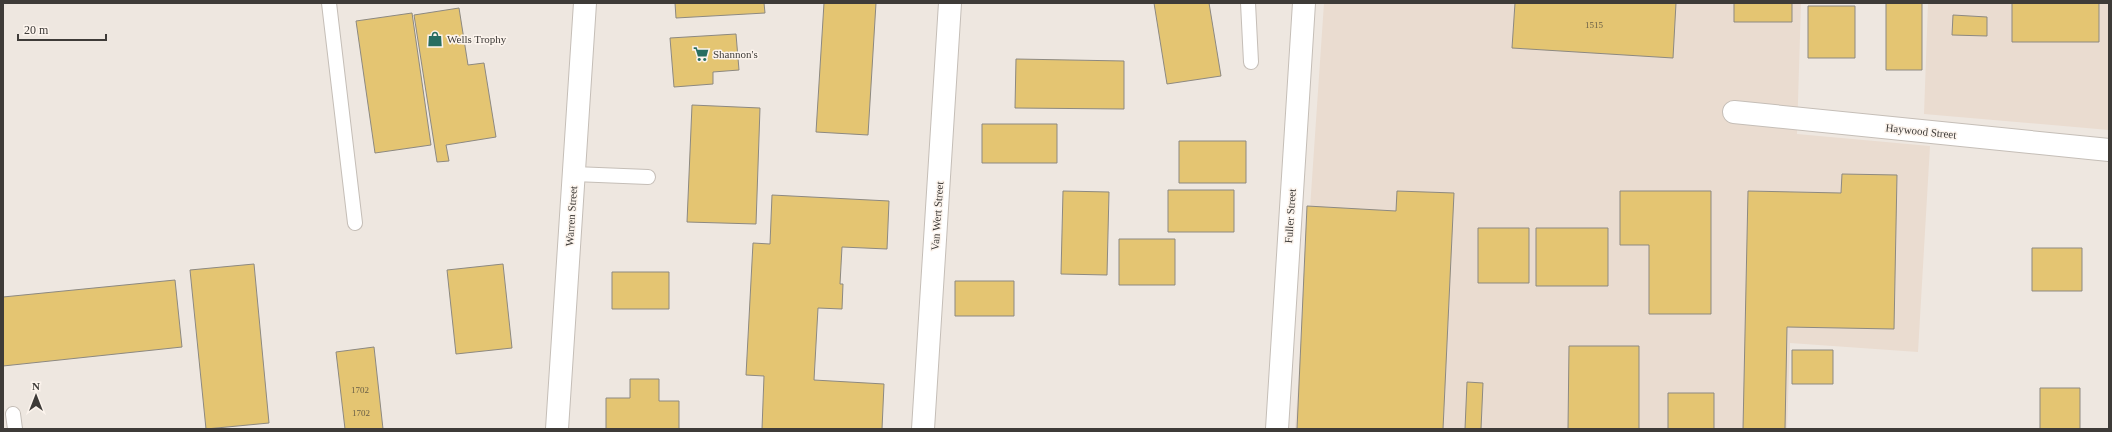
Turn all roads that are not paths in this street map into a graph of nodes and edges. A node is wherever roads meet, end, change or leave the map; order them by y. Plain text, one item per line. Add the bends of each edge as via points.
1 (329, 3) edge
2 (585, 3) edge
3 (950, 3) edge
4 (1248, 3) edge
5 (1304, 3) edge
6 (1251, 62) dead end
7 (1734, 112) dead end
8 (2109, 150) edge
9 (574, 174) junction
10 (648, 177) dead end
11 (355, 224) dead end
12 (12, 414) dead end
13 (15, 429) edge
14 (557, 429) edge
15 (923, 429) edge
16 (1277, 429) edge

1 - 11 lane
2 - 9 street, Warren Street
3 - 15 street, Van Wert Street
4 - 6 lane
5 - 16 street, Fuller Street
7 - 8 street, Haywood Street
9 - 10 lane
9 - 14 street, Warren Street
12 - 13 lane

